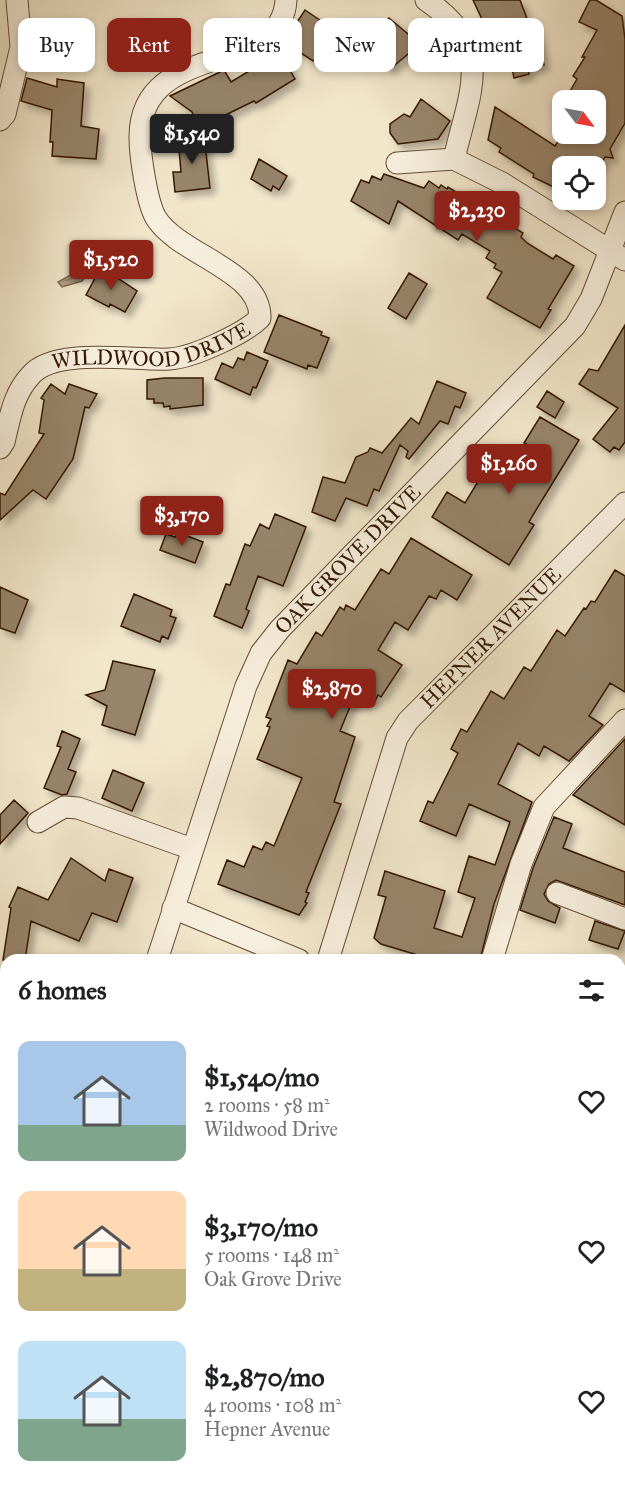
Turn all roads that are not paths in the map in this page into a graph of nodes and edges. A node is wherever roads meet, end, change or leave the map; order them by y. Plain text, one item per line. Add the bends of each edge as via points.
1 (17, 0) edge
2 (286, 0) edge
3 (426, 0) edge
4 (0, 120) edge
5 (454, 159) junction
6 (398, 163) dead end
7 (625, 212) edge
8 (617, 256) edge
9 (0, 448) edge
10 (625, 503) edge
11 (625, 720) edge
12 (38, 822) dead end
13 (192, 849) junction
14 (557, 893) dead end
15 (173, 908) junction
16 (625, 919) edge
17 (159, 954) edge
18 (284, 954) edge
19 (329, 954) edge
20 (494, 954) edge

1 - 4 street via 21,47
2 - 9 street, WILDWOOD DRIVE via 278,24 264,38 170,77 153,93 143,114 140,138 156,218 170,233 253,291 260,306 260,318 251,327 171,359 53,361 32,373 15,396
3 - 5 street via 460,28 472,52 474,75
5 - 6 street
5 - 8 street via 502,183
7 - 8 street, OAK GROVE DRIVE
8 - 13 street, OAK GROVE DRIVE via 565,338 482,418 280,628 261,653 246,686
10 - 19 street, HEPNER AVENUE via 408,721 397,738
11 - 20 street via 544,807 521,864
12 - 13 street via 64,807 78,808
13 - 15 street, OAK GROVE DRIVE
14 - 16 street
15 - 17 street, OAK GROVE DRIVE
15 - 18 street

